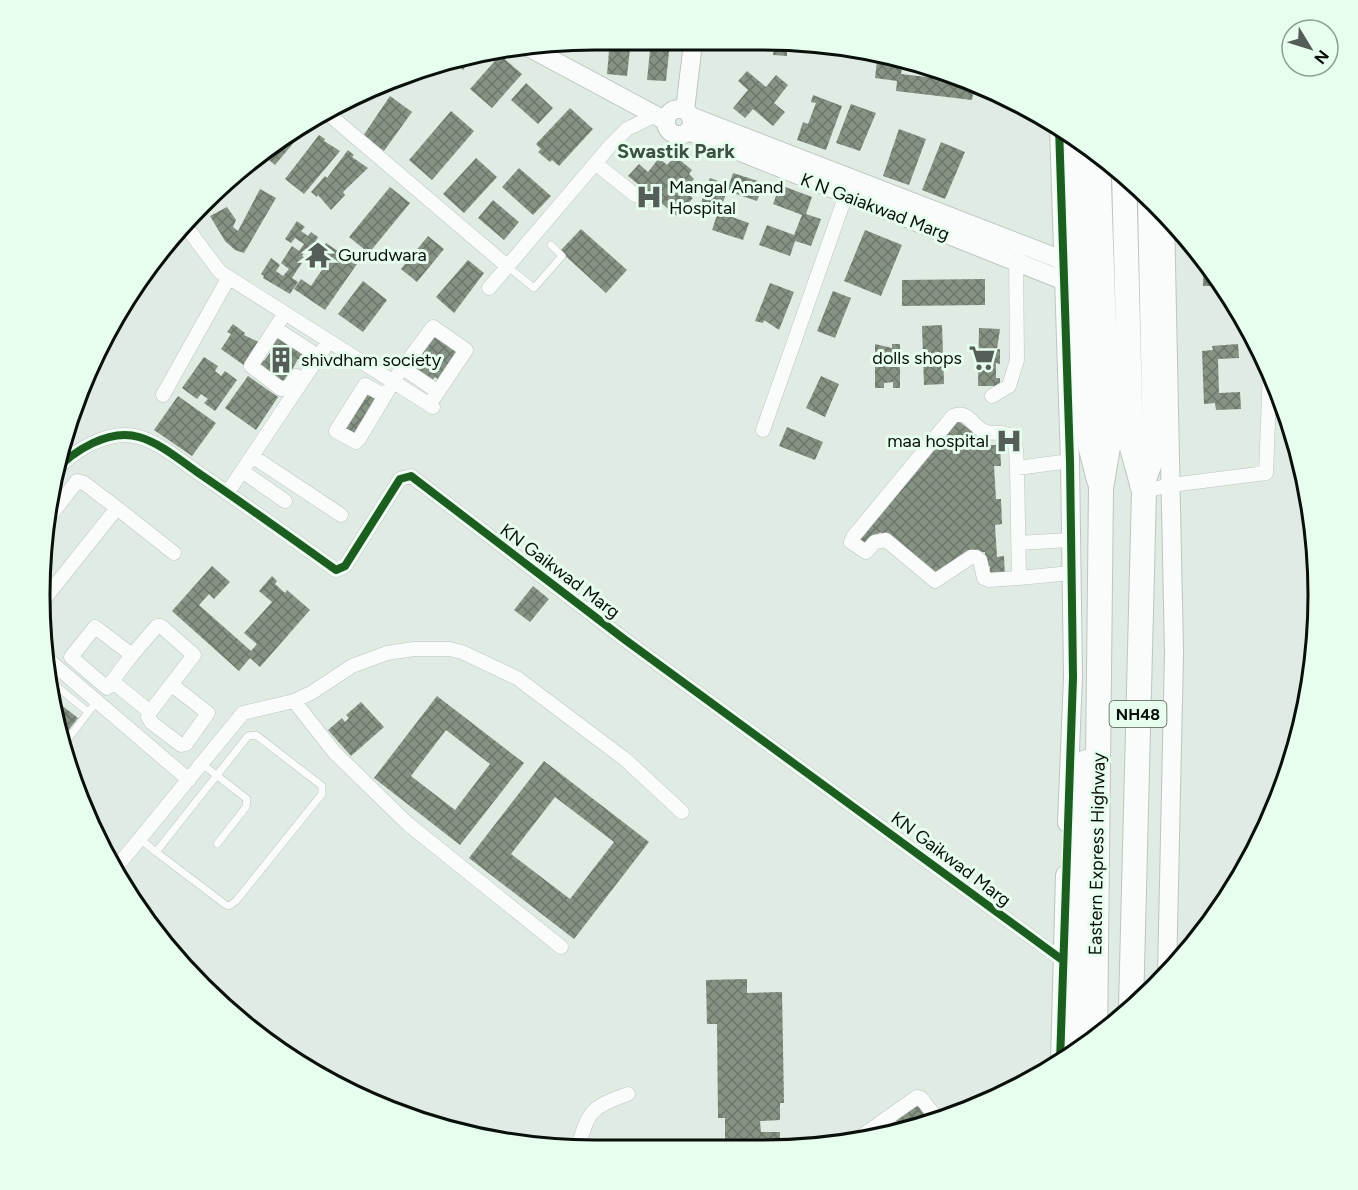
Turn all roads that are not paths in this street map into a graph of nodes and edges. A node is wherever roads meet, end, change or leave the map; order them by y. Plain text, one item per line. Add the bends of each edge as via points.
1 (686, 50) edge
2 (540, 53) edge
3 (332, 117) edge
4 (677, 117) junction
5 (1059, 137) edge
6 (1078, 150) edge
7 (595, 163) junction
8 (1099, 165) edge
9 (1124, 186) edge
10 (849, 188) junction
11 (635, 195) dead end
12 (1150, 210) edge
13 (912, 213) junction
14 (1165, 227) edge
15 (189, 231) edge
16 (1016, 243) junction
17 (551, 245) dead end
18 (1062, 260) junction
19 (1016, 262) junction
20 (507, 266) junction
21 (229, 277) junction
22 (1062, 280) junction
23 (489, 288) dead end
24 (285, 313) junction
25 (276, 327) junction
26 (325, 339) junction
27 (312, 352) junction
28 (403, 368) junction
29 (393, 382) junction
30 (438, 392) junction
31 (1269, 392) edge
32 (163, 395) dead end
33 (385, 396) dead end
34 (992, 396) dead end
35 (763, 430) dead end
36 (1120, 446) junction
37 (252, 456) junction
38 (1070, 461) junction
39 (66, 462) edge
40 (1017, 468) junction
41 (242, 471) junction
42 (296, 485) junction
43 (1171, 485) junction
44 (1101, 488) junction
45 (1143, 488) junction
46 (228, 492) junction
47 (285, 501) junction
48 (57, 507) edge
49 (117, 508) junction
50 (341, 515) dead end
51 (269, 522) junction
52 (1071, 540) junction
53 (1018, 543) junction
54 (174, 553) dead end
55 (1071, 573) junction
56 (1019, 578) junction
57 (50, 583) edge
58 (132, 655) junction
59 (54, 665) edge
60 (59, 669) junction
61 (55, 673) edge
62 (88, 673) junction
63 (78, 685) junction
64 (110, 685) junction
65 (172, 685) junction
66 (57, 686) edge
67 (294, 700) junction
68 (93, 706) junction
69 (150, 712) junction
70 (1098, 729) junction
71 (196, 731) junction
72 (169, 736) junction
73 (69, 738) edge
74 (216, 746) junction
75 (157, 752) junction
76 (202, 764) junction
77 (216, 774) junction
78 (189, 780) junction
79 (682, 812) dead end
80 (141, 840) junction
81 (217, 844) dead end
82 (156, 852) junction
83 (120, 863) edge
84 (561, 947) dead end
85 (1061, 959) junction
86 (1167, 961) edge
87 (1131, 997) edge
88 (1095, 1028) edge
89 (1074, 1043) edge
90 (1060, 1053) edge
91 (628, 1094) dead end
92 (933, 1114) edge
93 (882, 1122) junction
94 (886, 1126) edge
95 (871, 1130) edge
96 (580, 1140) edge

1 - 4 street
2 - 4 street, K N Gaiakwad Marg
3 - 20 street
4 - 7 street via 627,129
4 - 10 street, K N Gaiakwad Marg
5 - 18 street
6 - 44 highway via 1090,445
7 - 11 street
7 - 20 street
8 - 36 highway, NH48
9 - 36 highway, NH48
10 - 13 street, K N Gaiakwad Marg
10 - 35 street
12 - 45 highway via 1155,449
13 - 16 street, K N Gaiakwad Marg
13 - 19 street, K N Gaiakwad Marg
14 - 43 street
15 - 21 street via 220,272
16 - 18 street, K N Gaiakwad Marg
16 - 19 street
17 - 20 lane via 562,256 534,288
18 - 22 street
19 - 22 street, K N Gaiakwad Marg
19 - 34 street via 1017,360 1009,386
20 - 23 street
21 - 24 street
21 - 32 street
22 - 38 street
24 - 25 street
24 - 26 street
25 - 27 street
25 - 27 street via 251,366 282,389 289,386
26 - 27 street
26 - 29 street
26 - 37 street
28 - 29 street
28 - 30 street
28 - 30 street via 433,327 464,347 466,353
29 - 30 street via 431,406
29 - 33 street
31 - 43 street via 1266,473
36 - 44 highway, NH48
36 - 45 highway, NH48
37 - 41 street
37 - 42 street
38 - 40 street
38 - 52 street
39 - 46 street, KN Gaikwad Marg via 111,435 138,436
40 - 53 street
40 - 56 street via 1015,443 1006,433 982,430 967,416 952,416 851,542 866,552 875,542 886,540 934,581 971,557 980,560 984,578
41 - 46 street
41 - 47 street
42 - 47 street
42 - 50 street
43 - 45 street
43 - 86 street via 1174,653
44 - 70 highway, Eastern Express Highway / NH48
45 - 87 highway, Eastern Express Highway / NH48
46 - 51 street, KN Gaikwad Marg
47 - 51 street
48 - 49 street via 74,483 80,481
49 - 54 street
49 - 57 street
51 - 85 street, KN Gaikwad Marg via 336,570 345,566 400,479 411,476 624,639
52 - 53 street
52 - 55 street
53 - 56 street
55 - 56 street
55 - 85 street via 1072,716
58 - 62 street via 95,627 70,657
58 - 64 street
58 - 65 street via 154,627 161,626 194,655
59 - 60 street
60 - 61 lane
60 - 63 street
62 - 63 street
62 - 64 street
63 - 68 street
64 - 68 street
64 - 69 street
65 - 69 street
65 - 71 street via 208,713
66 - 68 lane
67 - 74 street via 243,713
67 - 79 street via 317,690 352,666 387,653 414,649 462,652 517,678 565,712 626,760
67 - 84 street via 335,753 408,824
68 - 73 lane
68 - 75 street
69 - 72 street via 149,720
70 - 88 highway, Eastern Express Highway / NH48
70 - 89 highway via 1085,765 1077,824
71 - 72 street via 183,746
71 - 74 street
72 - 75 street
74 - 76 street
75 - 78 street
76 - 77 lane
76 - 78 street
77 - 81 lane via 248,803
77 - 82 lane
77 - 82 lane via 244,738 252,734 319,783 323,790 233,904 226,905
78 - 80 street
80 - 82 lane
80 - 83 street
85 - 90 street
91 - 96 street via 597,1105
92 - 93 street via 919,1097
93 - 94 street
93 - 95 street

